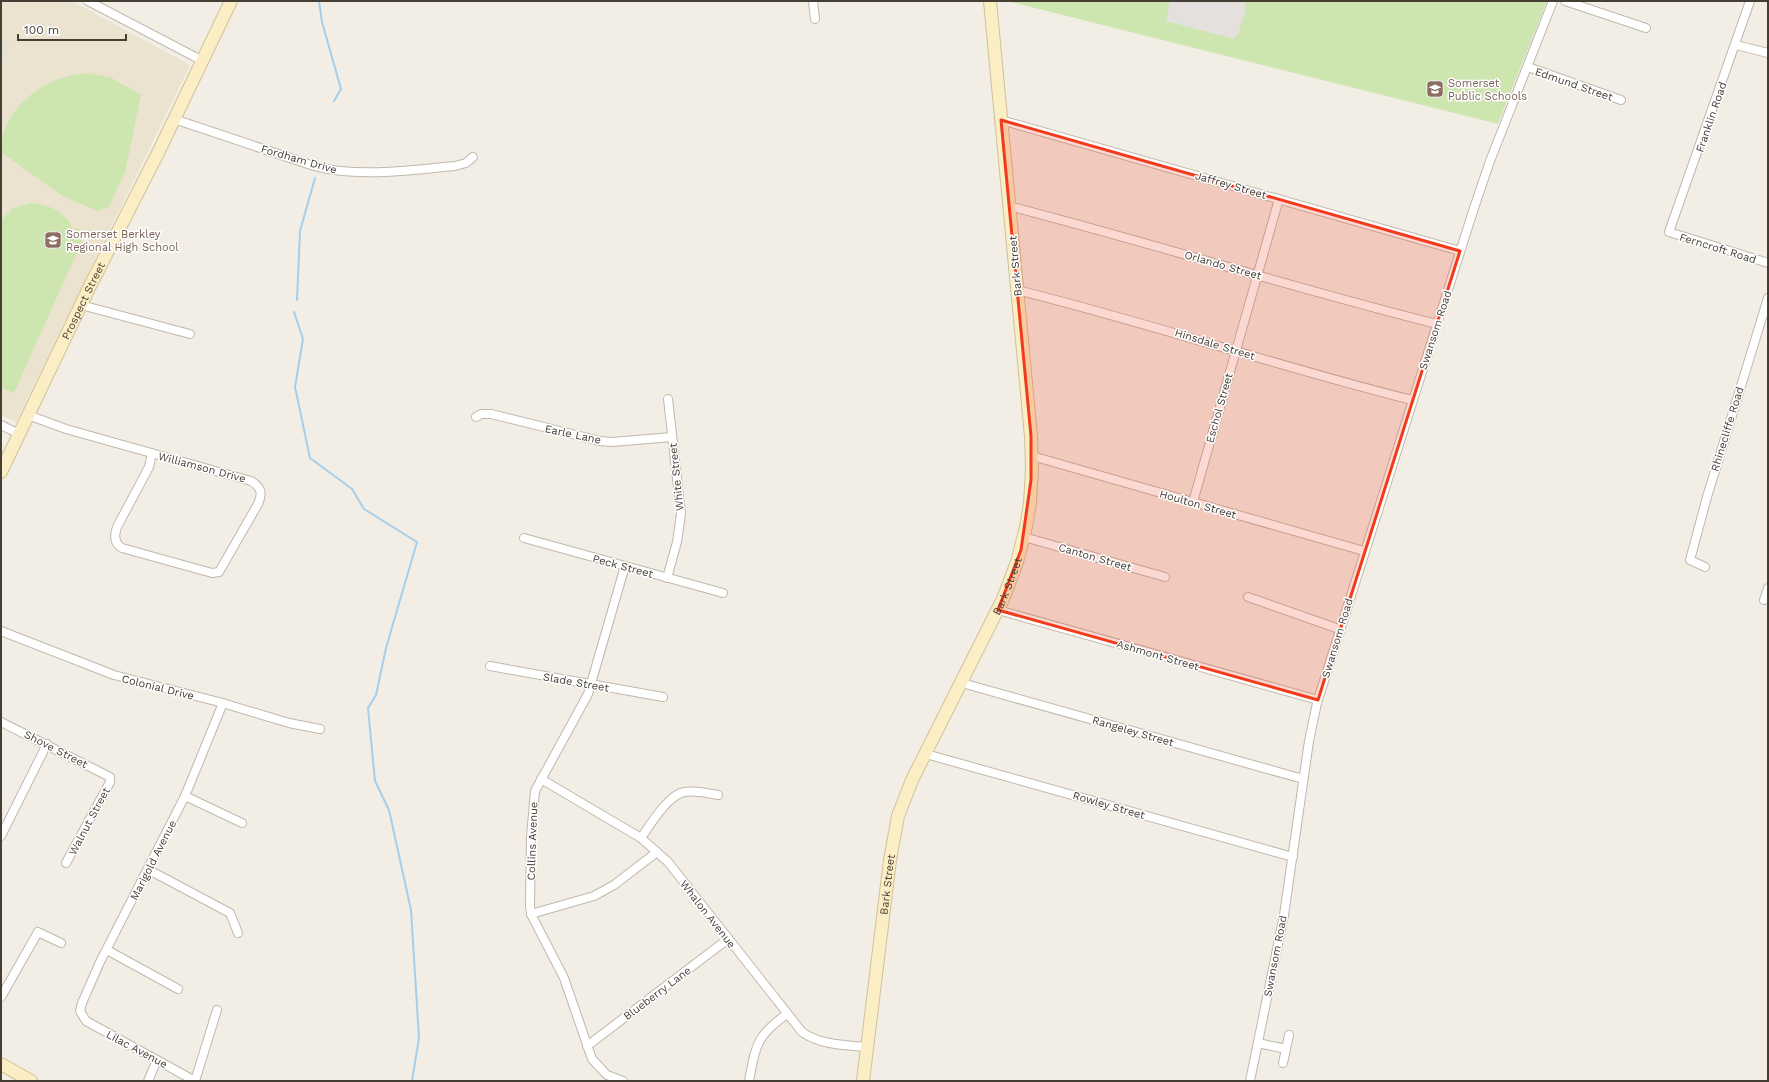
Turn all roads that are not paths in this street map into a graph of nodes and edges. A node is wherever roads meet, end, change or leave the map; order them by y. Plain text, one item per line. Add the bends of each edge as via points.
1 (88, 1) edge
2 (231, 1) edge
3 (813, 1) edge
4 (990, 1) edge
5 (1554, 1) edge
6 (1565, 1) edge
7 (1750, 1) edge
8 (815, 19) dead end
9 (1646, 28) dead end
10 (1736, 46) junction
11 (1768, 53) edge
12 (201, 60) junction
13 (1528, 67) junction
14 (1621, 100) dead end
15 (174, 119) junction
16 (1001, 120) junction
17 (473, 157) dead end
18 (1279, 199) junction
19 (1009, 206) junction
20 (1669, 232) joint
21 (1460, 251) junction
22 (1768, 263) edge
23 (1258, 275) junction
24 (1017, 290) junction
25 (1768, 298) edge
26 (81, 306) junction
27 (1437, 324) junction
28 (190, 334) dead end
29 (1235, 351) junction
30 (668, 399) dead end
31 (1412, 400) junction
32 (28, 415) junction
33 (476, 417) dead end
34 (1, 425) edge
35 (19, 434) junction
36 (672, 437) junction
37 (152, 453) junction
38 (1032, 456) junction
39 (1, 472) edge
40 (1193, 502) junction
41 (1024, 537) junction
42 (524, 538) dead end
43 (1364, 551) junction
44 (625, 566) junction
45 (1705, 567) dead end
46 (1166, 577) dead end
47 (667, 578) junction
48 (1768, 588) edge
49 (723, 593) dead end
50 (1248, 597) dead end
51 (1764, 600) dead end
52 (998, 610) junction
53 (1339, 629) junction
54 (1, 631) edge
55 (490, 666) dead end
56 (962, 683) junction
57 (592, 685) junction
58 (662, 697) dead end
59 (1318, 700) junction
60 (223, 703) junction
61 (1, 722) edge
62 (320, 729) dead end
63 (47, 744) junction
64 (926, 754) junction
65 (110, 777) joint
66 (541, 779) junction
67 (1303, 779) junction
68 (718, 795) dead end
69 (185, 796) junction
70 (242, 823) dead end
71 (1, 836) edge
72 (641, 838) junction
73 (657, 852) junction
74 (1293, 857) junction
75 (66, 863) dead end
76 (149, 870) junction
77 (531, 914) junction
78 (238, 933) dead end
79 (728, 939) junction
80 (61, 943) dead end
81 (107, 950) junction
82 (178, 989) dead end
83 (1, 997) edge
84 (217, 1010) dead end
85 (787, 1014) junction
86 (81, 1015) joint
87 (1289, 1035) dead end
88 (1258, 1043) junction
89 (587, 1046) junction
90 (867, 1047) junction
91 (1286, 1049) junction
92 (157, 1060) junction
93 (1283, 1063) dead end
94 (1, 1064) edge
95 (31, 1081) edge
96 (148, 1081) edge
97 (195, 1081) edge
98 (623, 1081) edge
99 (749, 1081) edge
100 (863, 1081) edge
101 (1250, 1081) edge

1 - 12 street
2 - 12 main road, Prospect Street
3 - 8 street
4 - 16 main road, Bark Street
5 - 13 street, Swansom Road
6 - 9 street
7 - 10 street, Franklin Road
10 - 11 street
10 - 20 street, Franklin Road
12 - 15 main road, Prospect Street
13 - 14 street, Edmund Street
13 - 21 street, Swansom Road via 1490,161
15 - 17 street, Fordham Drive via 332,170 378,172 455,166 466,163
15 - 26 main road, Prospect Street
16 - 18 street, Jaffrey Street
16 - 19 main road, Bark Street
18 - 21 street, Jaffrey Street
18 - 23 street, Eschol Street
19 - 23 street, Orlando Street
19 - 24 main road, Bark Street
20 - 22 street, Ferncroft Road
21 - 27 street, Swansom Road
23 - 27 street, Orlando Street
23 - 29 street, Eschol Street
24 - 29 street, Hinsdale Street via 1144,323
24 - 38 main road, Bark Street
25 - 45 street, Rhinecliffe Road via 1709,489 1690,560
26 - 28 street
26 - 32 main road, Prospect Street
27 - 31 street, Swansom Road
29 - 31 street, Hinsdale Street
29 - 40 street, Eschol Street
30 - 36 street, White Street
31 - 43 street, Swansom Road
32 - 35 main road, Prospect Street
32 - 37 street, Williamson Drive via 66,429
33 - 36 street, Earle Lane via 491,414 600,441
34 - 35 street
35 - 39 main road, Prospect Street
36 - 47 street, White Street via 681,514
37 - 37 street, Williamson Drive via 251,481 261,489 258,504 219,572 212,573 118,545 115,538 117,527 149,467
38 - 40 street, Houlton Street
38 - 41 main road, Bark Street via 1031,491
40 - 43 street, Houlton Street
41 - 46 street, Canton Street
41 - 52 main road, Bark Street
42 - 44 street, Peck Street
43 - 53 street, Swansom Road
44 - 47 street, Peck Street
44 - 57 street, Collins Avenue
47 - 49 street, Peck Street
48 - 51 street
50 - 53 street
52 - 56 main road, Bark Street
52 - 59 street, Ashmont Street
53 - 59 street, Swansom Road
54 - 60 street, Colonial Drive via 114,675
55 - 57 street, Slade Street
56 - 64 main road, Bark Street
56 - 67 street, Rangeley Street
57 - 58 street, Slade Street
57 - 66 street, Collins Avenue
59 - 67 street, Swansom Road
60 - 62 street, Colonial Drive
60 - 69 street, Marigold Avenue
61 - 63 street, Shove Street
63 - 65 street, Shove Street
63 - 71 street
64 - 74 street, Rowley Street
64 - 90 main road, Bark Street via 905,795 892,844
65 - 75 street, Walnut Street via 110,782
66 - 72 street, Whalon Avenue
66 - 77 street, Collins Avenue via 533,802
67 - 74 street, Swansom Road
68 - 72 street via 683,792 674,796
69 - 70 street
69 - 76 street, Marigold Avenue
72 - 73 street, Whalon Avenue
73 - 77 street via 614,885 594,896
73 - 79 street, Whalon Avenue via 668,862
74 - 88 street, Swansom Road
76 - 78 street via 230,913
76 - 81 street, Marigold Avenue
77 - 89 street, Collins Avenue via 564,978
79 - 85 street, Whalon Avenue
79 - 89 street, Blueberry Lane
80 - 83 street via 38,932
81 - 82 street
81 - 86 street, Marigold Avenue via 82,1003
84 - 97 street
85 - 90 street, Whalon Avenue via 802,1032 813,1038
85 - 99 street via 770,1025 760,1039 754,1052
86 - 92 street, Lilac Avenue via 95,1027
87 - 91 street
88 - 91 street
88 - 101 street, Swansom Road
89 - 98 street, Collins Avenue via 602,1071 611,1078
90 - 100 main road, Bark Street
91 - 93 street
92 - 96 street
92 - 97 street, Lilac Avenue
94 - 95 main road

